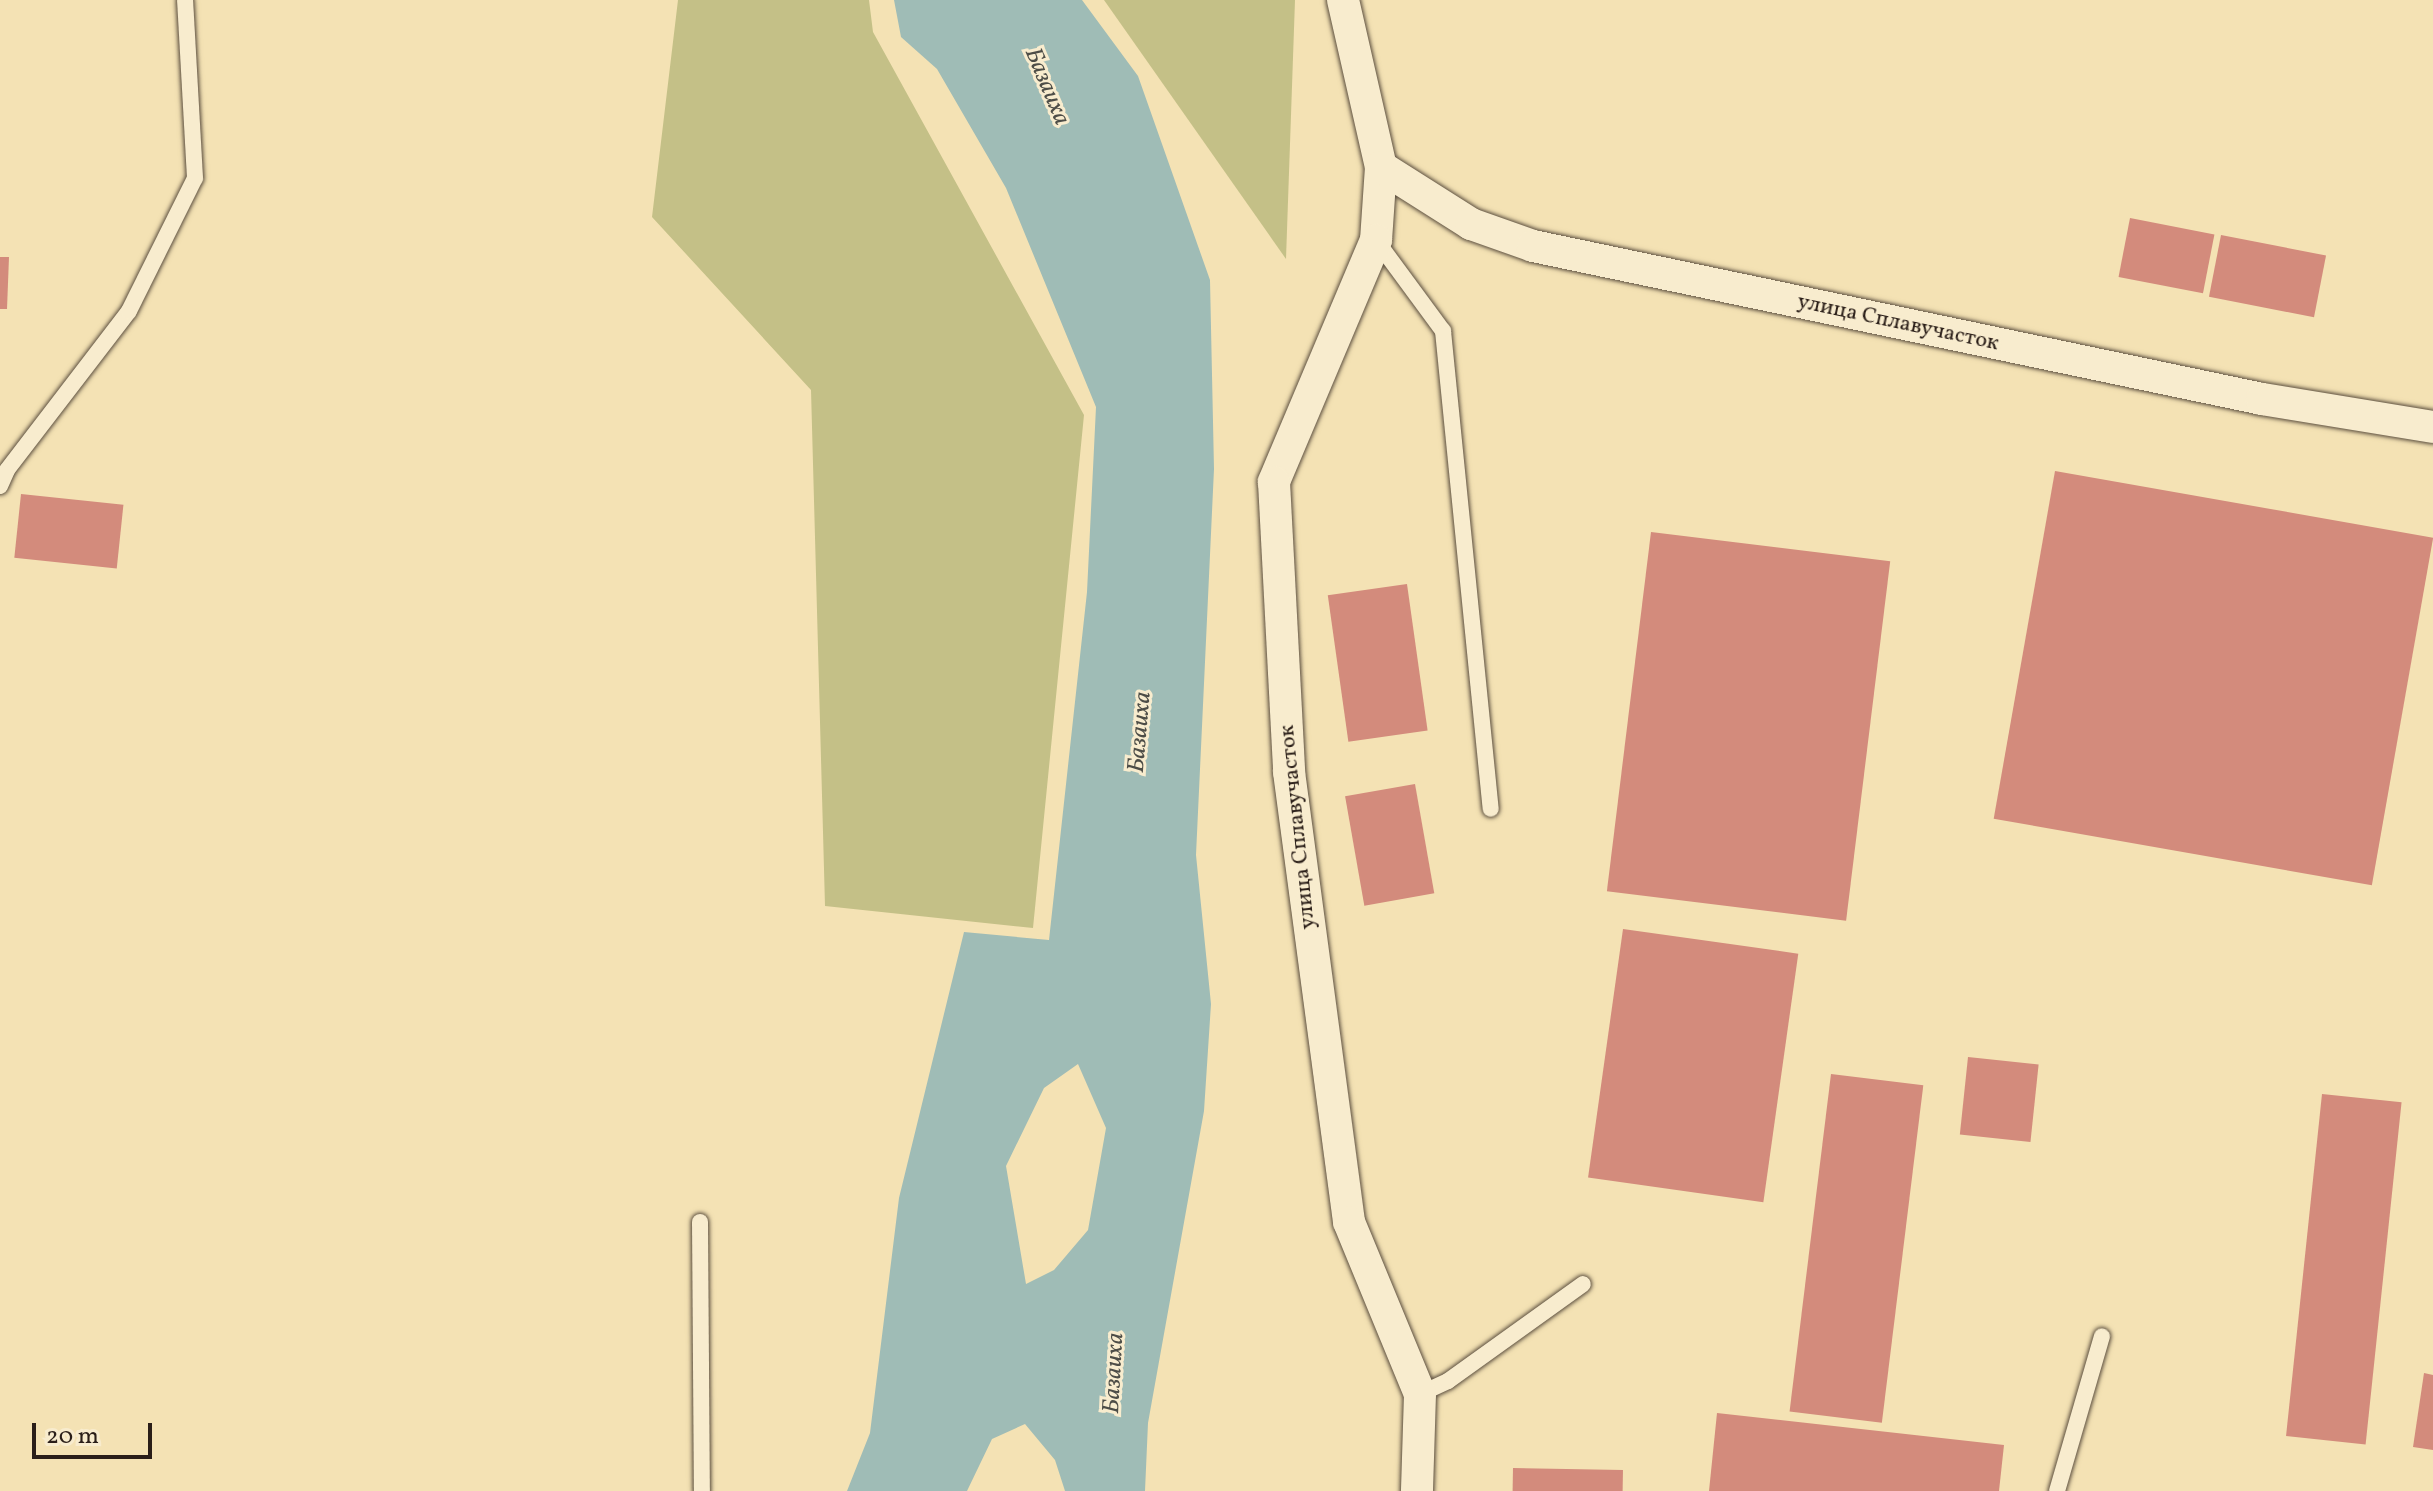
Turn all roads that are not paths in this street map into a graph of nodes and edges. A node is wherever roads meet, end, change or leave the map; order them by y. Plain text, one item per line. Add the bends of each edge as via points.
1 (185, 0) edge
2 (1343, 0) edge
3 (1381, 167) junction
4 (1376, 240) junction
5 (2433, 427) edge
6 (0, 486) edge
7 (1491, 809) dead end
8 (700, 1222) dead end
9 (1583, 1284) dead end
10 (2102, 1336) dead end
11 (1420, 1394) junction
12 (702, 1491) edge
13 (1417, 1491) edge
14 (2057, 1491) edge

1 - 6 lane via 195,178 129,311
2 - 3 street, улица Сплавучасток
3 - 4 street, улица Сплавучасток
3 - 5 street, улица Сплавучасток via 1471,224 1533,246 2262,399
4 - 7 lane via 1443,331
4 - 11 street, улица Сплавучасток via 1274,482 1289,772 1349,1222
8 - 12 lane
9 - 11 lane via 1448,1381
10 - 14 lane
11 - 13 street, улица Сплавучасток

